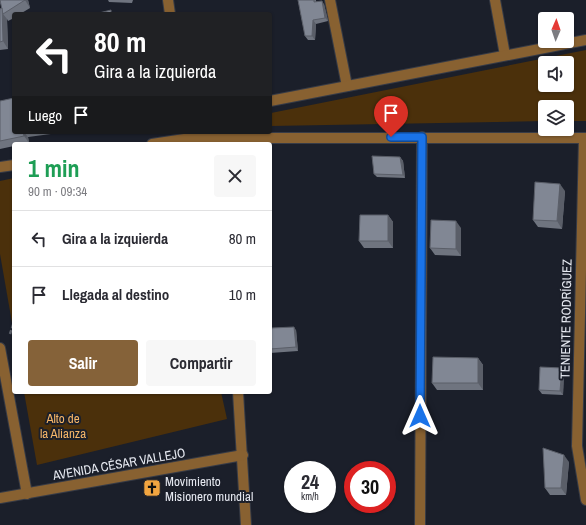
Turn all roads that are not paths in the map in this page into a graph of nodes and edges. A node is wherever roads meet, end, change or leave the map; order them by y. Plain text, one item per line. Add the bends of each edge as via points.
1 (168, 0) edge
2 (330, 0) edge
3 (495, 0) edge
4 (170, 12) edge
5 (586, 40) edge
6 (505, 55) junction
7 (347, 86) junction
8 (272, 101) edge
9 (422, 137) junction
10 (191, 138) edge
11 (585, 138) edge
12 (165, 142) edge
13 (12, 165) edge
14 (0, 167) edge
15 (0, 348) edge
16 (238, 394) edge
17 (243, 455) junction
18 (27, 494) junction
19 (0, 498) edge
20 (586, 500) edge
21 (246, 525) edge
22 (420, 525) edge

1 - 4 street
2 - 7 street
3 - 6 street
5 - 6 street
6 - 7 street
7 - 8 street
9 - 10 street
9 - 11 street
9 - 22 street
10 - 12 street
11 - 20 street, TENIENTE RODRÍGUEZ via 577,446
13 - 14 street
15 - 18 street
16 - 17 street
17 - 18 street, AVENIDA CÉSAR VALLEJO
17 - 21 street
18 - 19 street, AVENIDA CÉSAR VALLEJO

